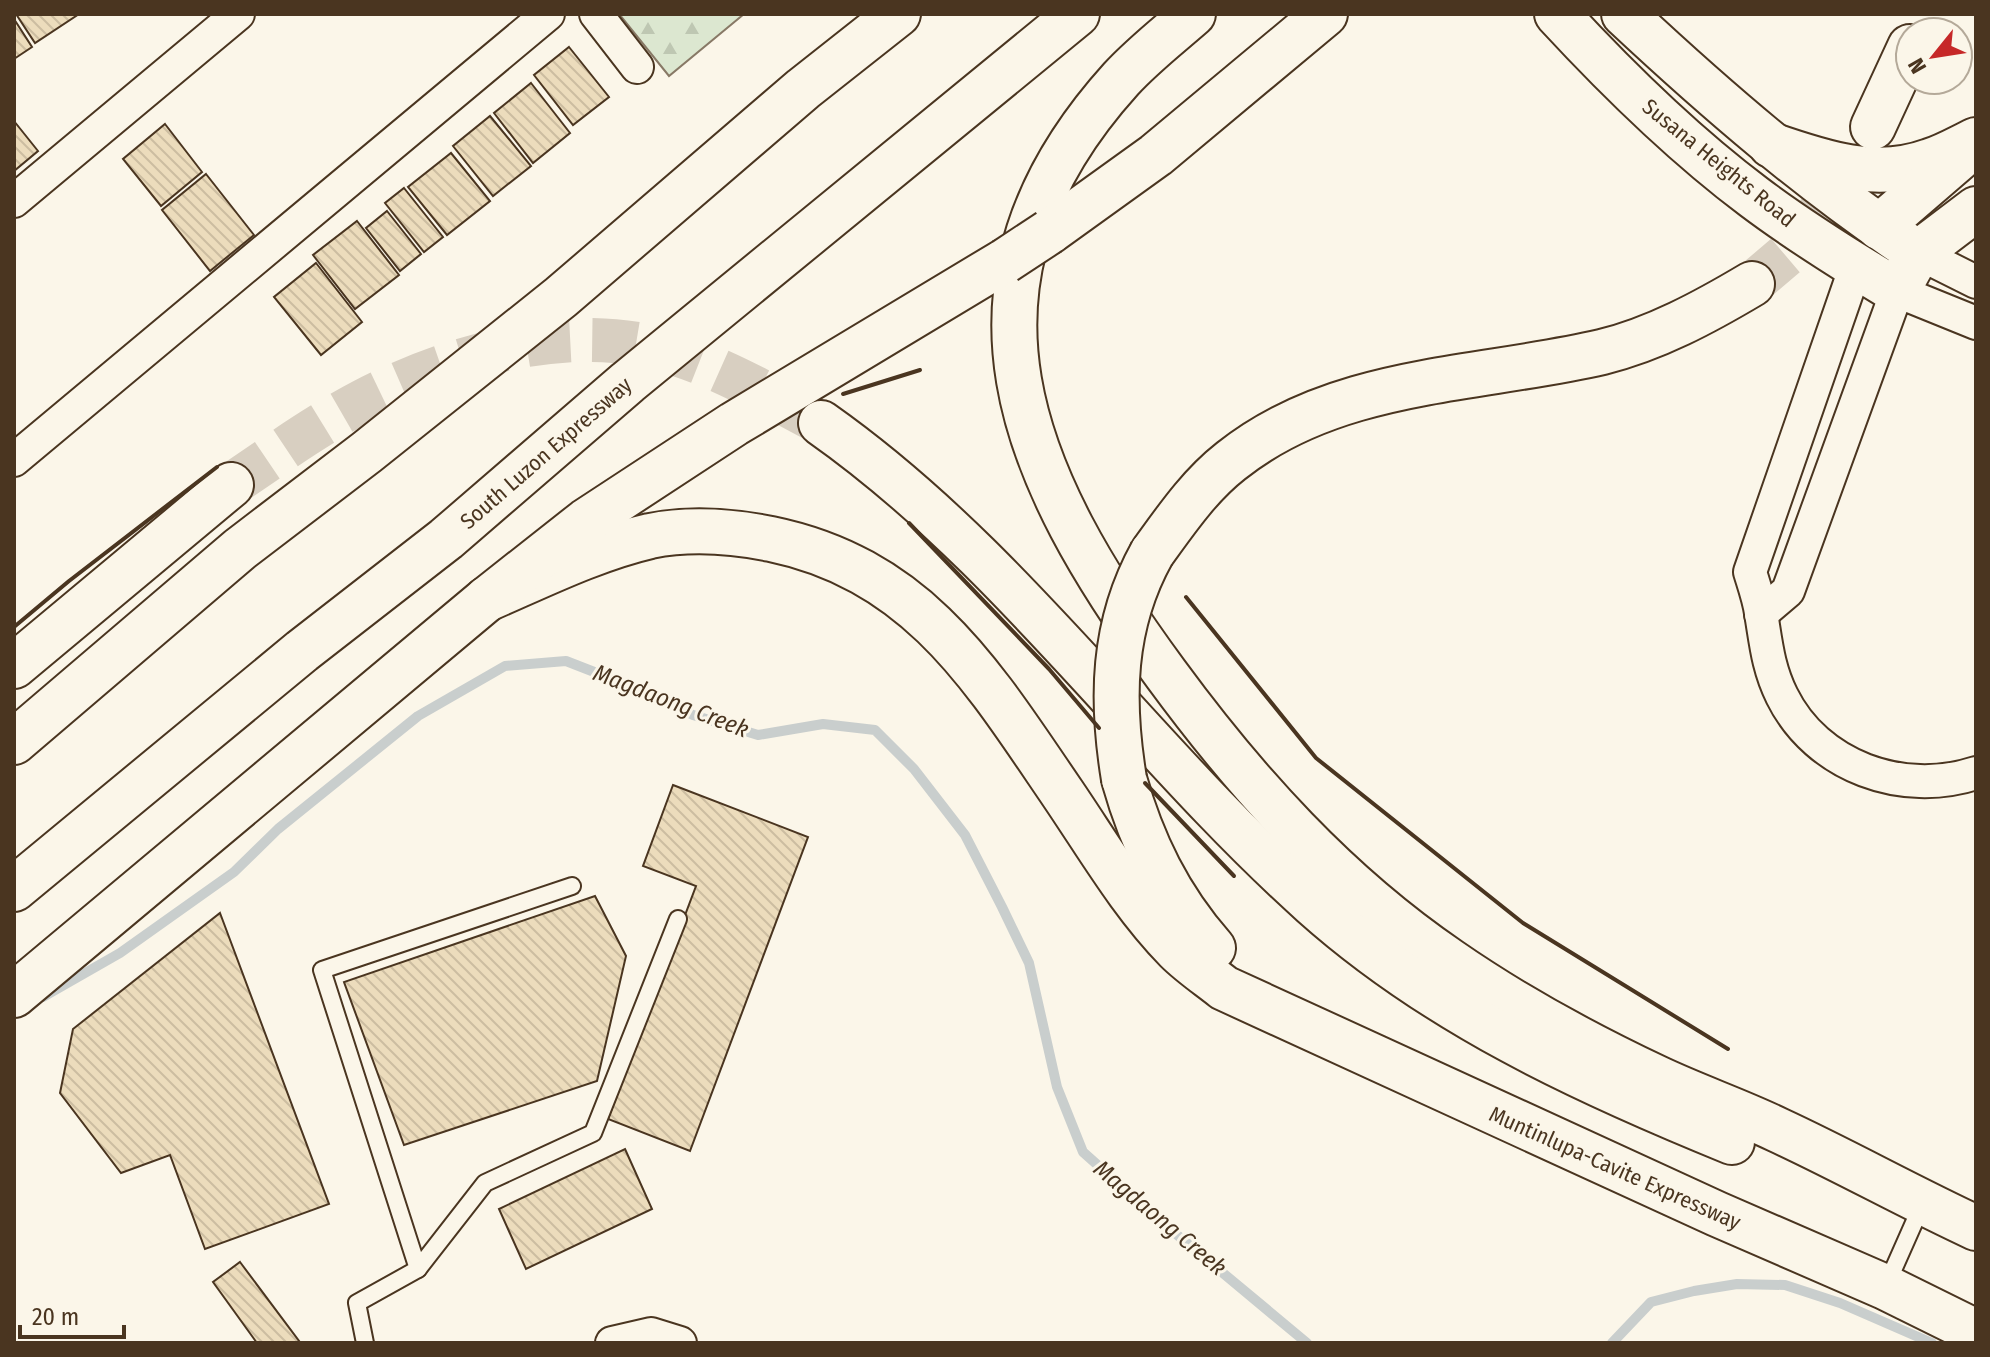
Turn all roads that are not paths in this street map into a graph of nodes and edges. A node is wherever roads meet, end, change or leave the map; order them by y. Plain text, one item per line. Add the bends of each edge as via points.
1 (238, 14) edge
2 (548, 14) edge
3 (596, 14) edge
4 (898, 14) edge
5 (1077, 14) edge
6 (1193, 14) edge
7 (1325, 14) edge
8 (1557, 14) edge
9 (1624, 14) edge
10 (637, 67) dead end
11 (1894, 82) edge
12 (1873, 127) tunnel mouth
13 (1976, 142) edge
14 (1771, 145) junction
15 (14, 201) edge
16 (1976, 209) edge
17 (1879, 227) junction
18 (1918, 253) junction
19 (1856, 266) junction
20 (1976, 282) edge
21 (1752, 284) tunnel mouth
22 (1897, 291) junction
23 (1976, 323) edge
24 (821, 423) tunnel mouth
25 (14, 460) edge
26 (231, 485) tunnel mouth
27 (487, 599) junction
28 (1761, 614) junction
29 (14, 666) edge
30 (14, 742) edge
31 (1976, 773) edge
32 (572, 886) dead end
33 (14, 889) edge
34 (678, 919) dead end
35 (14, 995) edge
36 (1255, 1004) junction
37 (1917, 1216) junction
38 (1976, 1228) edge
39 (1976, 1238) edge
40 (418, 1269) junction
41 (1885, 1287) junction
42 (1976, 1332) edge
43 (365, 1343) edge
44 (612, 1343) edge
45 (680, 1343) edge

1 - 15 street
2 - 25 street
3 - 10 street
4 - 30 main road via 561,297 240,549
5 - 33 main road, South Luzon Expressway via 628,382 446,539
6 - 38 main road via 1130,69 1071,141 1047,187 1021,262 1015,326 1024,414 1053,493 1099,576 1231,758 1310,845 1401,926 1563,1030
7 - 27 main road, bridge via 1156,155 1049,232 632,489
8 - 19 main road, Susana Heights Road via 1697,151 1755,198
9 - 14 main road
11 - 12 main road
13 - 14 main road via 1930,162 1879,170 1826,164
13 - 17 main road
14 - 17 main road
16 - 18 main road
17 - 18 main road
17 - 19 main road
18 - 20 street
18 - 22 main road
19 - 22 main road, Susana Heights Road
19 - 28 street via 1750,572
21 - 36 main road, bridge via 1701,313 1604,351 1355,398 1304,416 1213,477 1152,553 1132,594 1118,653 1116,719 1124,779 1146,847 1171,893 1241,977
22 - 23 street
22 - 28 street via 1788,591
24 - 37 main road via 925,505 992,569 1142,734 1314,905 1427,993 1490,1031 1636,1103
26 - 29 main road
27 - 35 main road
27 - 36 main road, Muntinlupa-Cavite Expressway via 586,557 675,532 748,534 857,569 909,603 956,646 1157,927 1224,988
28 - 31 street via 1782,696 1824,748 1890,779 1938,782
32 - 40 lane via 322,970
34 - 40 lane via 593,1133 485,1183
36 - 41 main road, Muntinlupa-Cavite Expressway
37 - 39 main road
37 - 41 lane
40 - 43 lane via 357,1303
41 - 42 main road, Muntinlupa-Cavite Expressway
44 - 45 street via 651,1334

